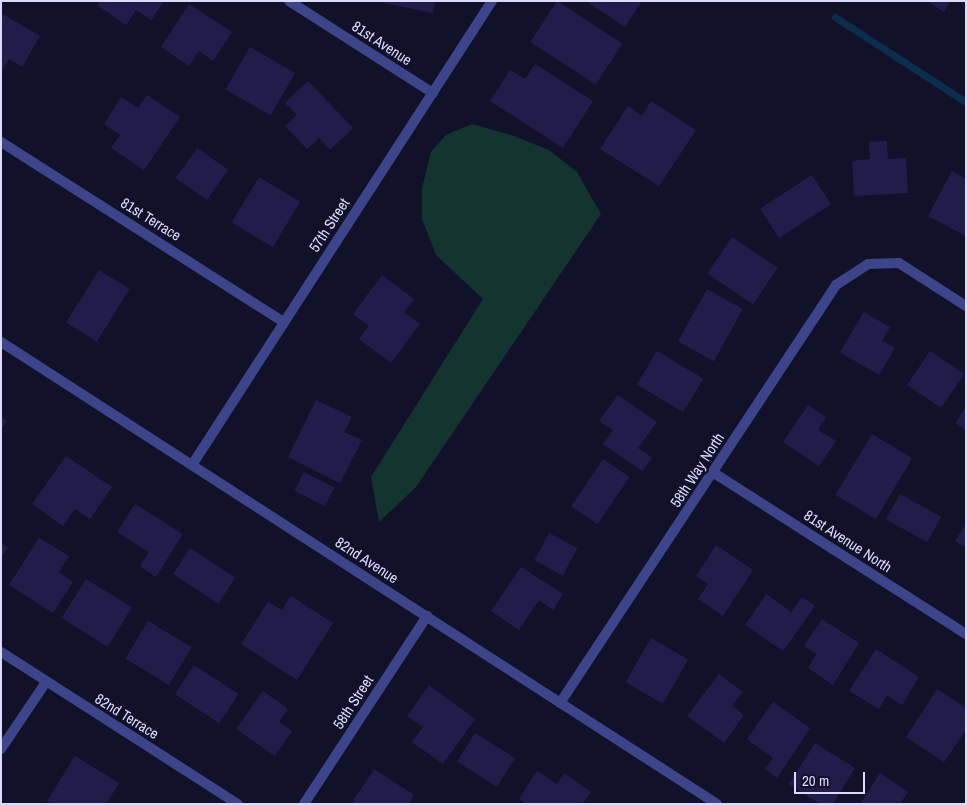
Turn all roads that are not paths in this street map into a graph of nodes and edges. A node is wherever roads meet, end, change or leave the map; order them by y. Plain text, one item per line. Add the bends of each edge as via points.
1 (289, 1) edge
2 (492, 1) edge
3 (433, 93) junction
4 (1, 142) edge
5 (966, 306) edge
6 (284, 322) junction
7 (1, 342) edge
8 (192, 465) junction
9 (714, 473) junction
10 (426, 616) junction
11 (966, 634) edge
12 (1, 652) edge
13 (46, 682) junction
14 (560, 703) junction
15 (1, 749) edge
16 (238, 804) edge
17 (304, 804) edge
18 (717, 804) edge

1 - 3 street, 81st Avenue
2 - 3 street, 57th Street
3 - 6 street, 57th Street
4 - 6 street, 81st Terrace
5 - 9 street, 58th Way North via 899,263 868,264 836,285
6 - 8 street, 57th Street
7 - 8 street, 82nd Avenue
8 - 10 street, 82nd Avenue
9 - 11 street, 81st Avenue North
9 - 14 street, 58th Way North
10 - 14 street, 82nd Avenue
10 - 17 street, 58th Street
12 - 13 street, 82nd Terrace
13 - 15 street
13 - 16 street, 82nd Terrace
14 - 18 street, 82nd Avenue

